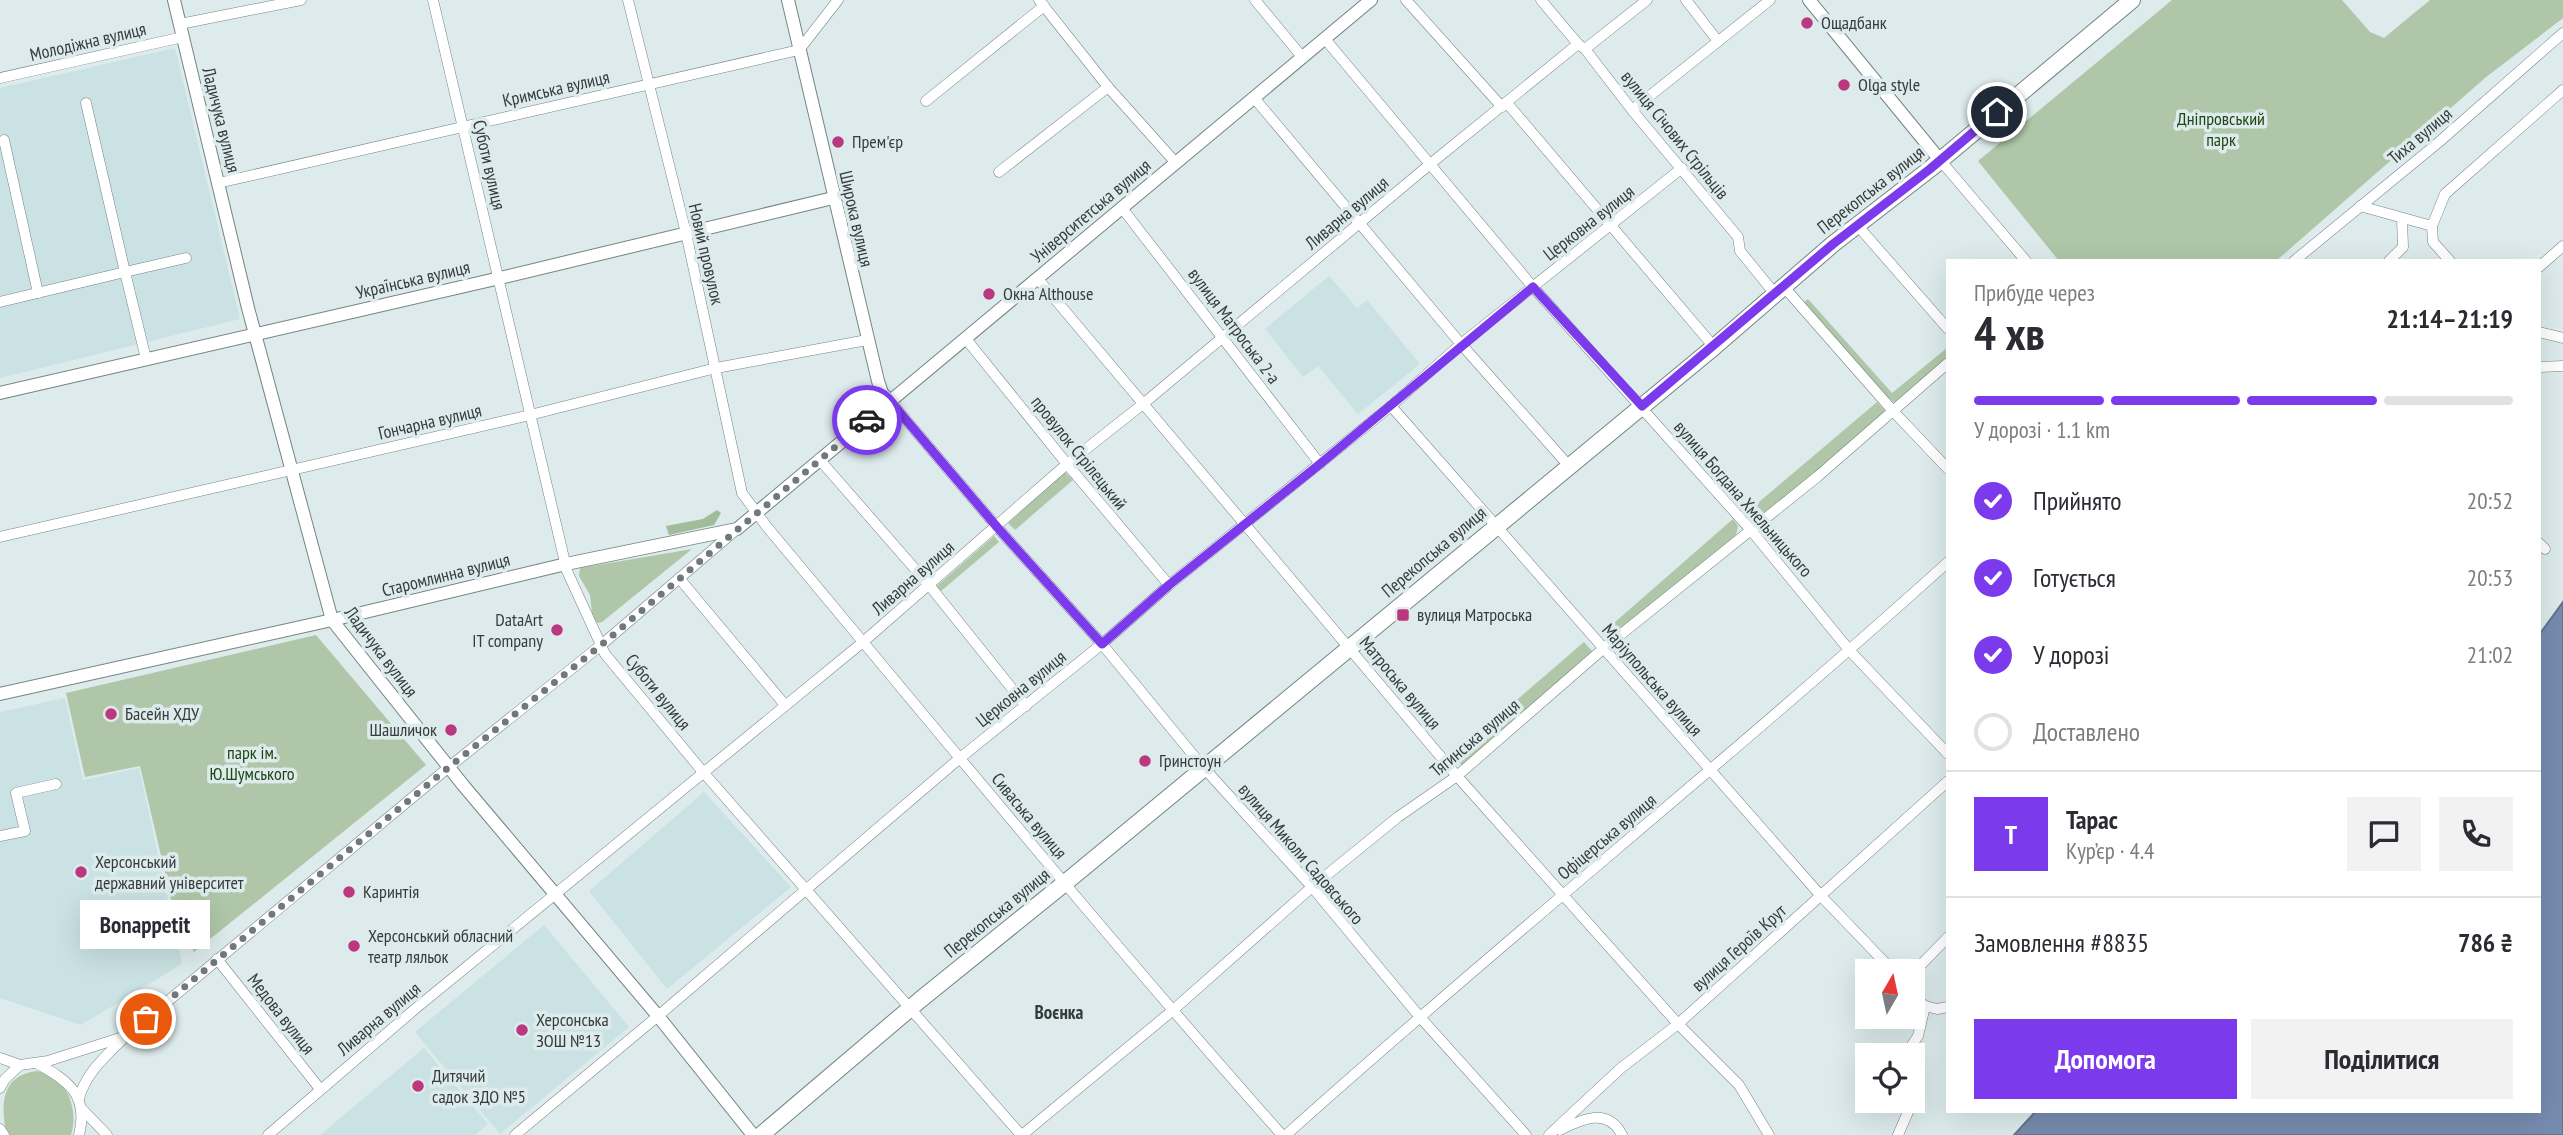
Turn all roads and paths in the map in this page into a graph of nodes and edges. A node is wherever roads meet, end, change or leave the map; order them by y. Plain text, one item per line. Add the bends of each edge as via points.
1 (174, 0) edge
2 (301, 0) edge
3 (433, 0) edge
4 (628, 0) edge
5 (788, 0) edge
6 (838, 0) edge
7 (1255, 0) edge
8 (1371, 0) edge
9 (1406, 0) edge
10 (1541, 0) edge
11 (1647, 0) edge
12 (1686, 0) edge
13 (1770, 0) edge
14 (1810, 0) edge
15 (2132, 0) edge
16 (1041, 3) edge
17 (180, 24) junction
18 (2563, 33) edge
19 (183, 37) junction
20 (1325, 38) junction
21 (1717, 40) junction
22 (1582, 47) junction
23 (799, 50) junction
24 (1303, 58) junction
25 (0, 78) edge
26 (647, 84) junction
27 (1108, 87) junction
28 (2563, 90) edge
29 (1255, 99) junction
30 (926, 100) dead end
31 (86, 103) dead end
32 (1505, 105) junction
33 (1632, 110) junction
34 (464, 127) junction
35 (4, 140) dead end
36 (1940, 160) junction
37 (1175, 163) junction
38 (1429, 165) junction
39 (1682, 168) junction
40 (999, 172) dead end
41 (218, 183) junction
42 (833, 198) junction
43 (2360, 206) junction
44 (1122, 208) junction
45 (2402, 219) junction
46 (1360, 224) junction
47 (1857, 225) junction
48 (2432, 226) junction
49 (1611, 227) junction
50 (686, 233) junction
51 (2563, 246) edge
52 (186, 258) dead end
53 (2024, 259) edge
54 (2296, 259) edge
55 (2391, 259) edge
56 (2448, 259) edge
57 (2541, 265) edge
58 (125, 272) junction
59 (500, 278) junction
60 (1038, 279) junction
61 (1533, 287) junction
62 (1779, 290) junction
63 (38, 293) junction
64 (0, 302) edge
65 (1946, 326) edge
66 (2541, 332) edge
67 (255, 334) junction
68 (1224, 337) junction
69 (2563, 338) edge
70 (966, 339) junction
71 (867, 340) junction
72 (1461, 344) junction
73 (1714, 347) junction
74 (146, 359) junction
75 (1946, 365) edge
76 (2563, 366) edge
77 (716, 368) junction
78 (2541, 368) edge
79 (0, 393) edge
80 (890, 401) junction
81 (1143, 404) junction
82 (1391, 406) junction
83 (1642, 406) junction
84 (1892, 411) junction
85 (530, 415) junction
86 (819, 459) junction
87 (1067, 464) junction
88 (1320, 464) junction
89 (1569, 466) junction
90 (1946, 467) edge
91 (292, 470) junction
92 (756, 513) junction
93 (1245, 524) junction
94 (1496, 526) junction
95 (997, 527) junction
96 (737, 528) junction
97 (1750, 529) junction
98 (0, 537) edge
99 (566, 564) junction
100 (1946, 564) edge
101 (678, 578) junction
102 (1169, 585) junction
103 (929, 586) junction
104 (332, 620) junction
105 (863, 642) junction
106 (1102, 644) junction
107 (600, 646) junction
108 (1350, 646) junction
109 (1604, 648) junction
110 (1850, 651) junction
111 (0, 694) edge
112 (785, 705) junction
113 (1026, 706) junction
114 (1946, 752) edge
115 (960, 758) junction
116 (449, 767) junction
117 (1203, 767) junction
118 (1710, 771) junction
119 (703, 772) junction
120 (1457, 776) junction
121 (1946, 783) edge
122 (57, 784) dead end
123 (0, 836) edge
124 (1065, 883) junction
125 (1312, 887) junction
126 (805, 889) junction
127 (555, 894) junction
128 (1564, 894) junction
129 (1821, 896) junction
130 (1946, 939) edge
131 (217, 959) junction
132 (1881, 959) edge
133 (1925, 961) edge
134 (1925, 1006) edge
135 (1946, 1007) edge
136 (911, 1008) junction
137 (1172, 1011) junction
138 (658, 1016) junction
139 (1419, 1016) junction
140 (1678, 1024) junction
141 (126, 1036) junction
142 (0, 1058) edge
143 (35, 1062) junction
144 (20, 1065) junction
145 (0, 1088) edge
146 (320, 1089) junction
147 (79, 1098) junction
148 (82, 1109) junction
149 (1908, 1113) edge
150 (0, 1129) edge
151 (1552, 1134) edge
152 (4, 1135) edge
153 (79, 1135) edge
154 (107, 1135) edge
155 (268, 1135) edge
156 (515, 1135) edge
157 (753, 1135) edge
158 (761, 1135) edge
159 (1021, 1135) edge
160 (1284, 1135) edge
161 (1526, 1135) edge
162 (1622, 1135) edge
163 (1769, 1135) edge
164 (1898, 1135) edge

1 - 17 street, Ладичука вулиця
2 - 17 street
3 - 34 street, Суботи вулиця
4 - 26 street, Новий провулок
5 - 23 street, Широка вулиця
6 - 23 street
7 - 24 street
8 - 20 street, Університетська вулиця
9 - 32 street
10 - 22 street, вулиця Січових Стрільців
11 - 22 street, Ливарна вулиця
12 - 21 street
13 - 21 street
14 - 36 street
15 - 36 main road, Перекопська вулиця
16 - 27 street
16 - 30 street
17 - 19 street, Ладичука вулиця
18 - 43 street, Тиха вулиця
19 - 25 street, Молодіжна вулиця
19 - 41 street, Ладичука вулиця
20 - 24 street, Університетська вулиця
20 - 38 street, вулиця Богдана Хмельницького
21 - 33 street
22 - 32 street, Ливарна вулиця
22 - 33 street, вулиця Січових Стрільців
23 - 26 street, Кримська вулиця
23 - 42 street, Широка вулиця
24 - 29 street, Університетська вулиця
26 - 34 street, Кримська вулиця
26 - 50 street, Новий провулок
27 - 37 street
27 - 40 street
28 - 48 street via 2445,194
29 - 37 street, Університетська вулиця
29 - 46 street
31 - 58 street
32 - 38 street, Ливарна вулиця
32 - 49 street
33 - 39 street, вулиця Січових Стрільців
34 - 41 street, Кримська вулиця
34 - 59 street, Суботи вулиця
35 - 63 street
36 - 47 main road, Перекопська вулиця
36 - 53 street
37 - 44 street, Університетська вулиця
38 - 46 street, Ливарна вулиця
38 - 61 street, вулиця Богдана Хмельницького
39 - 49 street, Церковна вулиця
39 - 62 street, вулиця Січових Стрільців via 1738,237 1740,251
41 - 67 street, Ладичука вулиця
42 - 50 street, Українська вулиця
42 - 71 street, Широка вулиця
43 - 45 street
43 - 54 street, Тиха вулиця
44 - 60 street, Університетська вулиця
44 - 68 street, вулиця Матроська 2-а
45 - 48 street
45 - 55 street via 2403,247
46 - 68 street, Ливарна вулиця
46 - 72 street
47 - 62 main road, Перекопська вулиця
47 - 65 street
48 - 56 street via 2433,242
49 - 61 street, Церковна вулиця
49 - 73 street
50 - 59 street, Українська вулиця
50 - 77 street, Новий провулок
51 - 57 street
52 - 58 street
58 - 63 street
58 - 74 street
59 - 67 street, Українська вулиця
59 - 85 street, Суботи вулиця
60 - 70 street, Університетська вулиця
60 - 81 street, Матроська вулиця
61 - 72 street, Церковна вулиця
61 - 83 street, вулиця Богдана Хмельницького
62 - 73 main road, Перекопська вулиця
62 - 84 street, вулиця Січових Стрільців
63 - 64 street
66 - 69 street
67 - 74 street, Українська вулиця
67 - 91 street, Ладичука вулиця
68 - 81 street, Ливарна вулиця
68 - 88 street, вулиця Матроська 2-а
70 - 80 street, Університетська вулиця
70 - 87 street, провулок Стрілецький
71 - 77 street, Гончарна вулиця
71 - 80 street, Широка вулиця via 879,387
72 - 82 street, Церковна вулиця
72 - 89 street
73 - 83 main road, Перекопська вулиця
74 - 79 street, Українська вулиця
75 - 84 street, Тягинська вулиця
76 - 78 street
77 - 85 street, Гончарна вулиця
77 - 92 street, Новий провулок via 742,493
80 - 86 street, Університетська вулиця
80 - 95 street, вулиця Миколи Садовського
81 - 87 street, Ливарна вулиця
81 - 93 street, Матроська вулиця
82 - 88 street, Церковна вулиця
82 - 94 street, Маріупольська вулиця
83 - 89 main road, Перекопська вулиця
83 - 97 street, вулиця Богдана Хмельницького
84 - 90 street, вулиця Січових Стрільців
84 - 97 street, Тягинська вулиця
85 - 91 street, Гончарна вулиця
85 - 99 street, Суботи вулиця
86 - 92 street, Університетська вулиця
86 - 103 street
87 - 95 street, Ливарна вулиця
87 - 102 street, провулок Стрілецький
88 - 93 street, Церковна вулиця
89 - 94 main road, Перекопська вулиця
91 - 98 street, Гончарна вулиця
91 - 104 street, Ладичука вулиця
92 - 96 street, Університетська вулиця
92 - 105 street, Сиваська вулиця
93 - 102 street, Церковна вулиця
93 - 108 street, Матроська вулиця
94 - 108 main road, Перекопська вулиця
94 - 109 street, Маріупольська вулиця
95 - 103 street, Ливарна вулиця
95 - 106 street, вулиця Миколи Садовського
96 - 99 street, Старомлинна вулиця
96 - 101 street, Університетська вулиця
97 - 109 street, Тягинська вулиця
97 - 110 street, вулиця Богдана Хмельницького
99 - 104 street, Старомлинна вулиця
99 - 107 street, Суботи вулиця
100 - 110 street, Офіцерська вулиця
101 - 107 street, Університетська вулиця
101 - 112 street
102 - 106 street, Церковна вулиця
103 - 105 street, Ливарна вулиця
103 - 113 street
104 - 111 street, Старомлинна вулиця
104 - 116 street, Ладичука вулиця
105 - 112 street, Ливарна вулиця
105 - 115 street, Сиваська вулиця
106 - 113 street, Церковна вулиця
106 - 117 street, вулиця Миколи Садовського
107 - 116 street, Університетська вулиця
107 - 119 street, Суботи вулиця
108 - 117 main road, Перекопська вулиця
108 - 120 street, Матроська вулиця
109 - 118 street, Маріупольська вулиця
109 - 120 street, Тягинська вулиця
110 - 114 street, вулиця Богдана Хмельницького
110 - 118 street, Офіцерська вулиця
112 - 119 street, Ливарна вулиця
113 - 115 street, Церковна вулиця
115 - 124 street, Сиваська вулиця
115 - 126 street, Церковна вулиця
116 - 127 street, Ладичука вулиця
116 - 131 street, Університетська вулиця
117 - 124 main road, Перекопська вулиця
117 - 125 street, вулиця Миколи Садовського
118 - 128 street, Офіцерська вулиця
118 - 129 street, Маріупольська вулиця
119 - 126 street, Суботи вулиця
119 - 127 street, Ливарна вулиця
120 - 125 street, Тягинська вулиця
120 - 128 street, Матроська вулиця
121 - 129 street, вулиця Героїв Крут
122 - 123 street via 16,793 25,831
124 - 136 main road, Перекопська вулиця
124 - 137 street, Сиваська вулиця
125 - 137 street, Тягинська вулиця
125 - 139 street, вулиця Миколи Садовського
126 - 136 street, Суботи вулиця
126 - 138 street, Церковна вулиця
127 - 138 street, Ладичука вулиця
127 - 146 street, Ливарна вулиця
128 - 139 street, Офіцерська вулиця
128 - 140 street, Матроська вулиця
129 - 132 street, Маріупольська вулиця
129 - 140 street, вулиця Героїв Крут
130 - 133 street
131 - 141 street, Університетська вулиця
131 - 146 street, Медова вулиця
134 - 135 street
136 - 158 main road, Перекопська вулиця
136 - 159 street, Суботи вулиця
137 - 159 street, Тягинська вулиця
137 - 160 street, Сиваська вулиця
138 - 156 street, Церковна вулиця
138 - 157 street, Ладичука вулиця
139 - 160 street, Офіцерська вулиця
139 - 161 street, вулиця Миколи Садовського
140 - 151 street, вулиця Героїв Крут via 1621,1068
140 - 163 street, Матроська вулиця via 1739,1085
141 - 143 street, Університетська вулиця
141 - 147 street, Університетська вулиця via 90,1072
142 - 144 street
143 - 144 street, Університетська вулиця
143 - 147 street via 63,1079
144 - 145 street
146 - 155 street, Ливарна вулиця
147 - 148 street
148 - 153 street
148 - 154 street
149 - 164 street
150 - 152 street
151 - 162 street via 1601,1116 1610,1119

